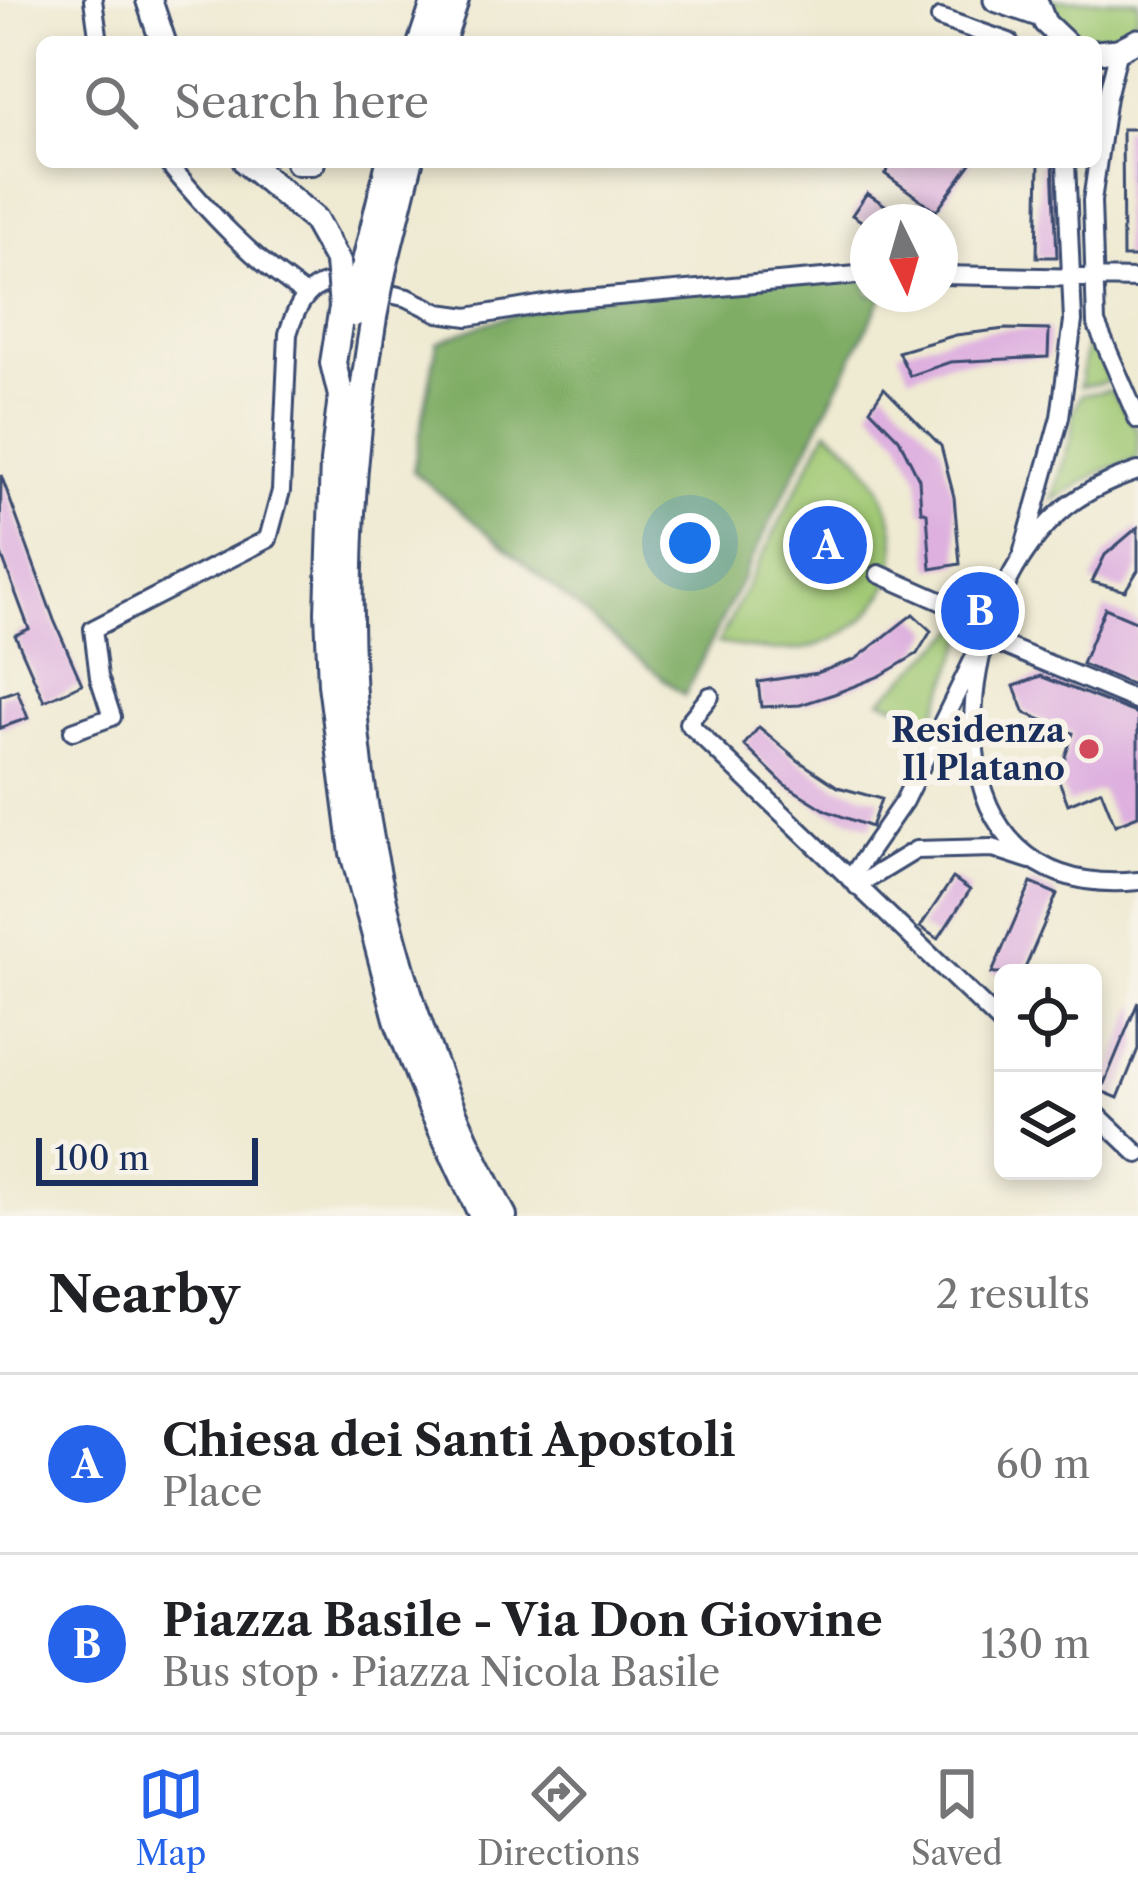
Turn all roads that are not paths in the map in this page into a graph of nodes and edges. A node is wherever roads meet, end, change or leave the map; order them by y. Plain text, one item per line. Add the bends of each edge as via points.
1 (93, 0) edge
2 (149, 0) edge
3 (435, 0) edge
4 (456, 0) edge
5 (995, 0) edge
6 (1039, 8) edge
7 (940, 18) dead end
8 (97, 36) edge
9 (161, 36) edge
10 (423, 36) edge
11 (444, 36) edge
12 (992, 36) edge
13 (1058, 36) edge
14 (1129, 44) edge
15 (1102, 132) edge
16 (172, 168) edge
17 (253, 168) edge
18 (388, 168) edge
19 (408, 168) edge
20 (1066, 168) edge
21 (1097, 168) edge
22 (373, 271) junction
23 (850, 275) edge
24 (958, 275) edge
25 (1070, 276) junction
26 (1094, 278) junction
27 (1138, 279) edge
28 (306, 295) junction
29 (357, 313) junction
30 (351, 396) junction
31 (1138, 419) edge
32 (1138, 471) edge
33 (1020, 559) junction
34 (879, 574) dead end
35 (988, 630) junction
36 (710, 696) dead end
37 (1138, 701) edge
38 (74, 731) dead end
39 (1043, 865) junction
40 (1138, 880) edge
41 (853, 882) junction
42 (994, 1016) edge
43 (1102, 1120) edge
44 (1138, 1154) edge
45 (482, 1216) edge
46 (503, 1216) edge

1 - 8 street
2 - 9 highway
3 - 10 highway
4 - 11 highway
5 - 6 main road
6 - 13 main road
7 - 12 street
14 - 15 street
16 - 28 street via 214,219
17 - 29 highway, bridge via 314,219
18 - 22 highway
19 - 22 highway
20 - 25 street
21 - 26 street
22 - 29 highway, bridge
23 - 28 street via 468,317 332,280
24 - 25 street
25 - 26 street
25 - 33 street via 1073,321 1060,417
26 - 27 street
26 - 31 street via 1096,323
28 - 38 street via 288,334 281,491 268,539 92,629 112,716
29 - 30 highway
30 - 45 highway via 333,462 328,612 353,853 398,1023
30 - 46 highway via 350,682 372,848 417,1017
32 - 33 street via 1058,513
33 - 35 street
34 - 35 street
35 - 37 street
35 - 39 street via 973,709 978,784 999,825
35 - 41 street via 904,801
36 - 41 street via 688,723
39 - 40 street via 1090,880
39 - 41 street via 993,848 916,850
41 - 42 street
43 - 44 street

